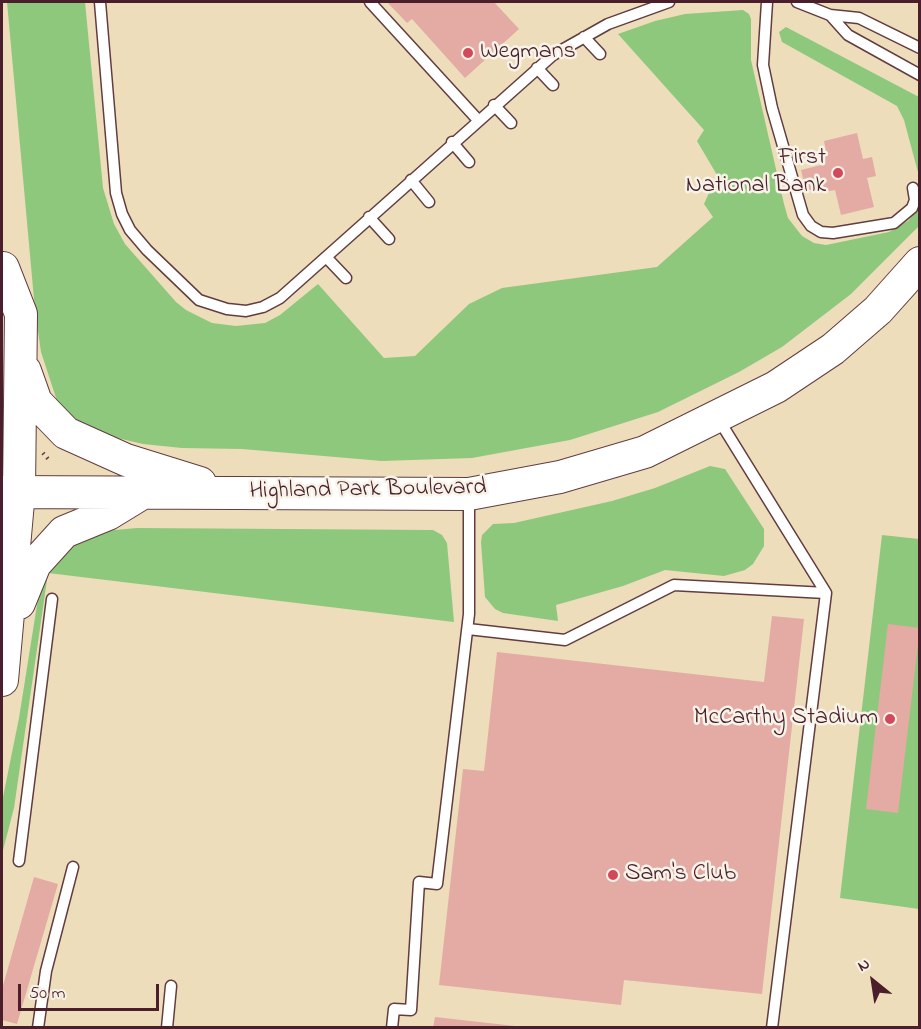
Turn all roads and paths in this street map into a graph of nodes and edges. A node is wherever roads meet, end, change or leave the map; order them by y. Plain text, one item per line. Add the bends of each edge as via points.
1 (100, 2) edge
2 (370, 2) edge
3 (669, 2) edge
4 (767, 2) edge
5 (796, 2) edge
6 (830, 15) junction
7 (584, 37) junction
8 (920, 48) edge
9 (600, 54) dead end
10 (537, 68) junction
11 (920, 75) edge
12 (553, 85) dead end
13 (494, 105) junction
14 (478, 120) junction
15 (511, 123) dead end
16 (452, 142) junction
17 (469, 162) dead end
18 (411, 180) junction
19 (913, 188) dead end
20 (429, 202) dead end
21 (369, 217) junction
22 (389, 239) dead end
23 (326, 257) junction
24 (920, 263) edge
25 (2, 269) edge
26 (346, 278) dead end
27 (21, 360) junction
28 (717, 418) junction
29 (10, 491) edge
30 (144, 492) junction
31 (236, 494) junction
32 (469, 494) junction
33 (826, 593) junction
34 (52, 599) dead end
35 (468, 629) junction
36 (7, 635) junction
37 (2, 680) edge
38 (19, 861) dead end
39 (73, 867) dead end
40 (171, 986) dead end
41 (38, 1028) edge
42 (167, 1028) edge
43 (392, 1028) edge
44 (772, 1028) edge

1 - 23 lane via 116,193 130,230 147,250 199,300 246,311 280,298
2 - 14 lane
3 - 7 lane
4 - 19 lane via 763,65 803,215 821,232 894,223 912,208
5 - 6 lane
6 - 8 lane via 859,18
6 - 11 lane via 848,35
7 - 9 lane
7 - 10 lane
10 - 12 lane
10 - 13 lane
13 - 14 lane
13 - 15 lane
14 - 16 lane
16 - 17 lane
16 - 18 lane
18 - 20 lane
18 - 21 lane
21 - 22 lane
21 - 23 lane
23 - 26 lane
24 - 28 main road, Highland Park Boulevard via 878,310 833,349 776,387
25 - 27 main road via 21,314
27 - 29 main road
27 - 31 main road via 36,402 66,434 126,460
28 - 32 main road, Highland Park Boulevard via 645,452 560,477
28 - 33 lane
29 - 30 main road, Highland Park Boulevard
29 - 36 main road
30 - 31 main road, Highland Park Boulevard
30 - 36 main road via 108,514 64,532 35,564
31 - 32 main road, Highland Park Boulevard
32 - 35 lane
33 - 35 lane via 674,585 565,640
33 - 44 lane
34 - 38 lane
35 - 43 lane via 436,884 419,882 411,1010 394,1009
36 - 37 main road
39 - 41 lane via 46,971
40 - 42 lane

